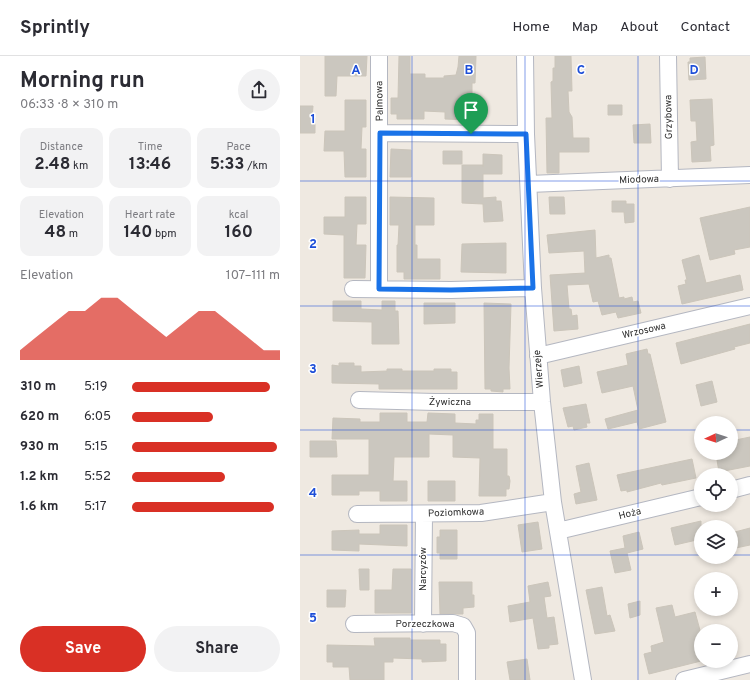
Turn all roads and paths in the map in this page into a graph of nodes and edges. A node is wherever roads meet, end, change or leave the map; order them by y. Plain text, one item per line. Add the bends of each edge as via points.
1 (379, 56) edge
2 (525, 56) edge
3 (668, 56) edge
4 (380, 133) junction
5 (526, 134) junction
6 (750, 175) edge
7 (670, 179) junction
8 (529, 184) junction
9 (533, 288) junction
10 (354, 289) dead end
11 (379, 289) junction
12 (750, 306) edge
13 (538, 356) junction
14 (359, 400) dead end
15 (542, 402) junction
16 (750, 485) edge
17 (738, 488) edge
18 (694, 499) edge
19 (553, 502) junction
20 (357, 514) dead end
21 (424, 514) junction
22 (558, 531) junction
23 (354, 624) dead end
24 (423, 624) junction
25 (750, 664) edge
26 (467, 680) edge
27 (583, 680) edge
28 (684, 680) edge

1 - 4 street, Palmowa
2 - 5 street, Wierzeje
3 - 7 street, Grzybowa
4 - 5 street
4 - 11 street, Palmowa
5 - 8 street, Wierzeje
6 - 7 street, Miodowa
7 - 8 street, Miodowa
8 - 9 street, Wierzeje
9 - 11 street
9 - 13 street, Wierzeje
10 - 11 street
12 - 13 street, Wrzosowa
13 - 15 street, Wierzeje
14 - 15 street, Żywiczna
15 - 19 street, Wierzeje
16 - 17 street
18 - 22 street, Hoża
19 - 21 street, Poziomkowa via 481,513
19 - 22 street, Wierzeje
20 - 21 street, Poziomkowa
21 - 24 street, Narcyzów
22 - 27 street, Wierzeje
23 - 24 street, Porzeczkowa
24 - 26 street, Porzeczkowa via 453,623 466,629
25 - 28 street

